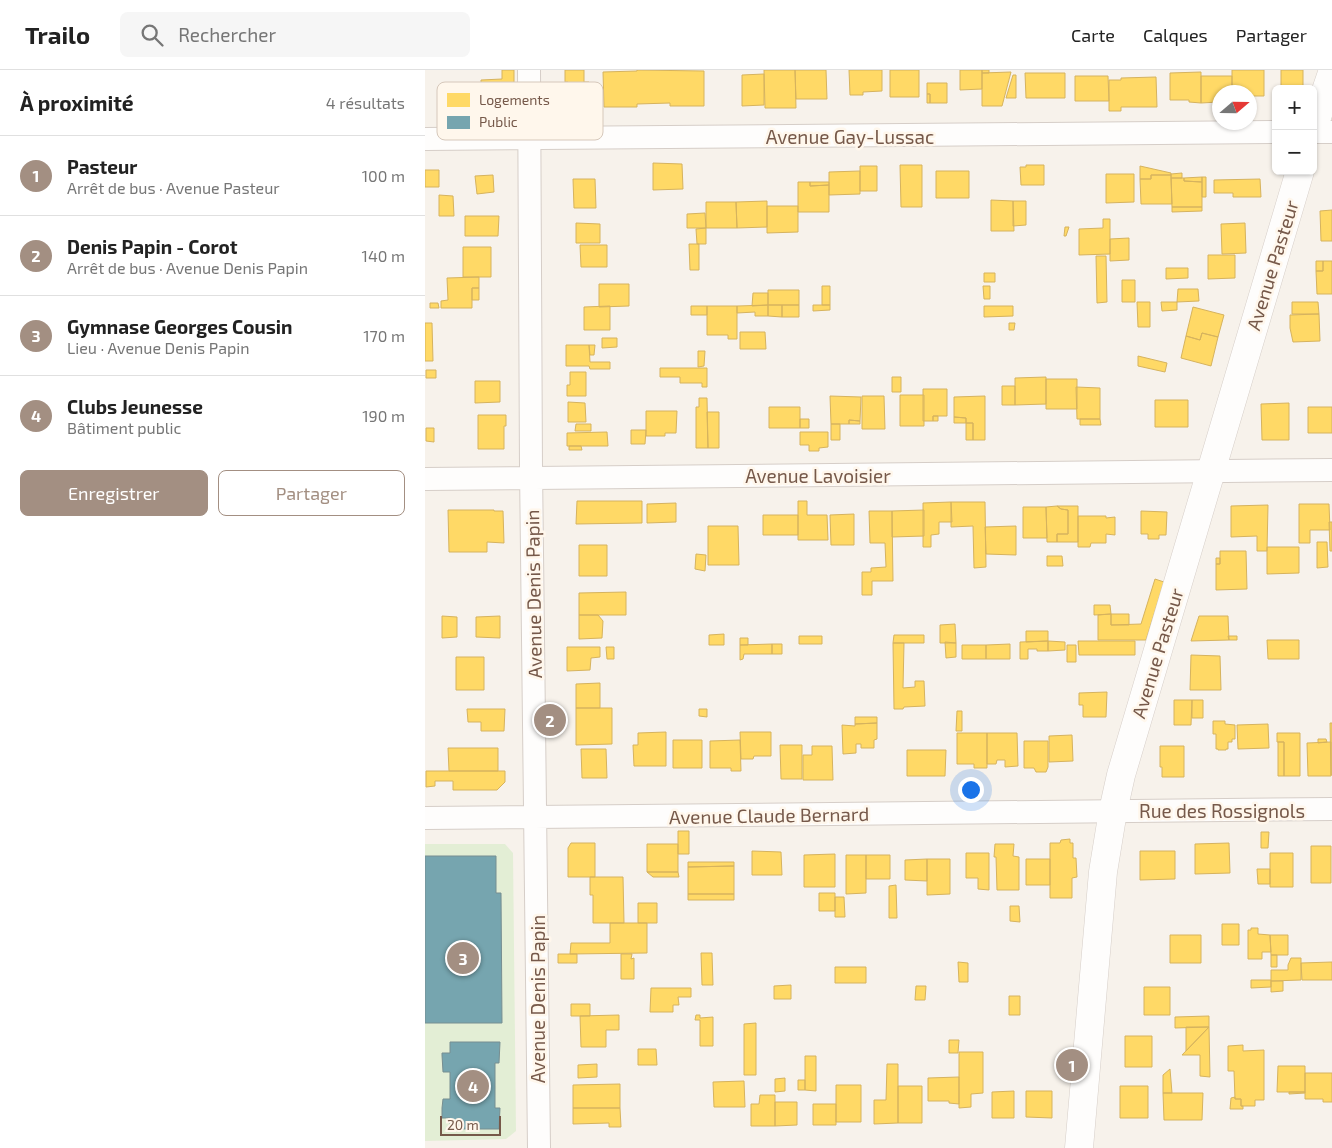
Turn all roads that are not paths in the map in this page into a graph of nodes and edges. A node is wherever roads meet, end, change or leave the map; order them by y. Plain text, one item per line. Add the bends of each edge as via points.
1 (1332, 73) edge
2 (1313, 130) edge
3 (1317, 131) edge
4 (1272, 132) edge
5 (1332, 132) edge
6 (603, 137) edge
7 (529, 140) edge
8 (1299, 175) edge
9 (1332, 470) edge
10 (1211, 472) junction
11 (532, 478) junction
12 (425, 479) edge
13 (1332, 809) edge
14 (1113, 810) junction
15 (536, 817) junction
16 (425, 818) edge
17 (539, 1148) edge
18 (1079, 1148) edge

1 - 2 street
3 - 5 street
4 - 6 street, Avenue Gay-Lussac
7 - 11 street, Avenue Denis Papin
8 - 10 street, Avenue Pasteur
9 - 10 street, Avenue Lavoisier
10 - 11 street, Avenue Lavoisier
10 - 14 street, Avenue Pasteur
11 - 12 street, Avenue Lavoisier
11 - 15 street, Avenue Denis Papin
13 - 14 street, Rue des Rossignols
14 - 15 street, Avenue Claude Bernard
14 - 18 street, Avenue Pasteur via 1103,872
15 - 16 street, Avenue Claude Bernard
15 - 17 street, Avenue Denis Papin

